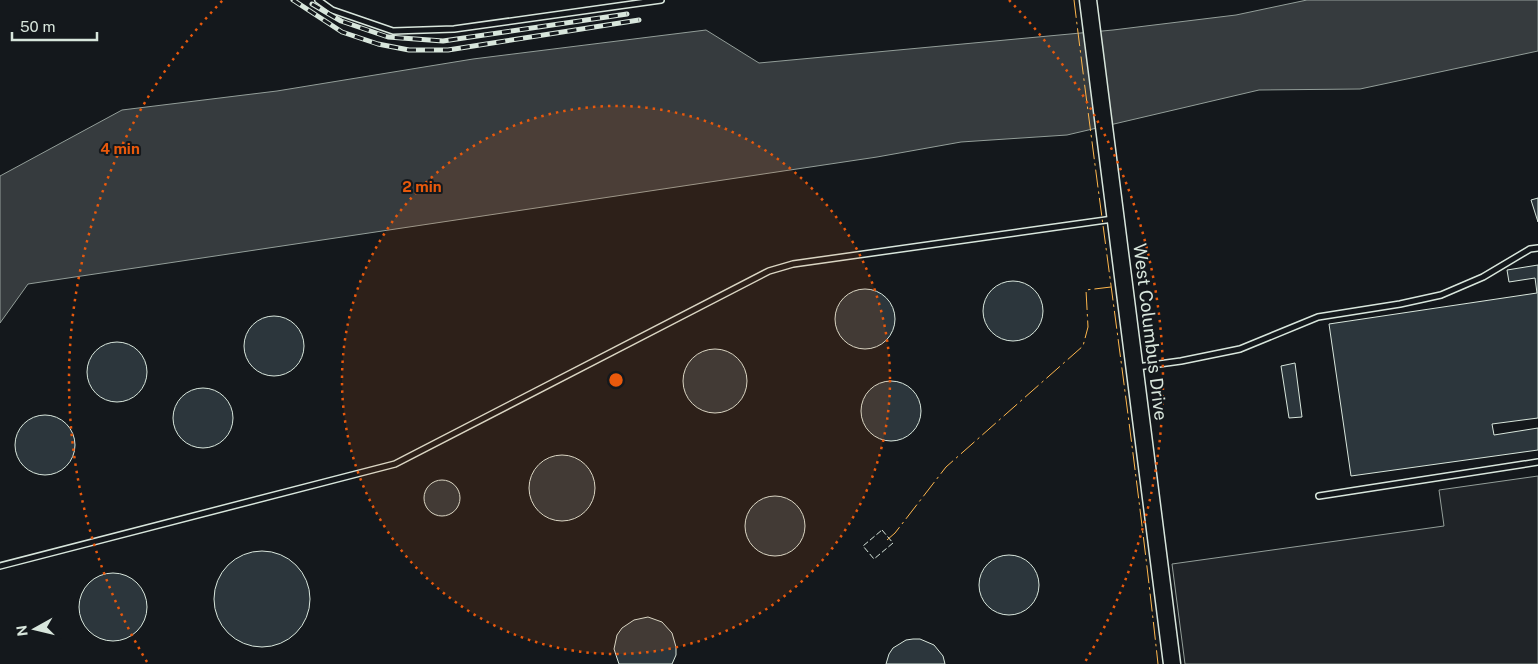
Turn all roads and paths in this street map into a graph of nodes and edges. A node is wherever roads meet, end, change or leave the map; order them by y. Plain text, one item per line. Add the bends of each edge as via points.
1 (318, 0) edge
2 (661, 0) edge
3 (1089, 2) edge
4 (1115, 218) junction
5 (1538, 248) edge
6 (1134, 367) junction
7 (1538, 462) edge
8 (1319, 496) dead end
9 (0, 566) edge
10 (1172, 664) edge

1 - 2 lane via 332,10 393,31 454,29
3 - 4 main road, West Columbus Drive
4 - 6 main road, West Columbus Drive
4 - 9 lane via 793,264 769,271 395,464
5 - 6 lane via 1441,295 1318,317 1240,349
6 - 10 main road, West Columbus Drive
7 - 8 lane

